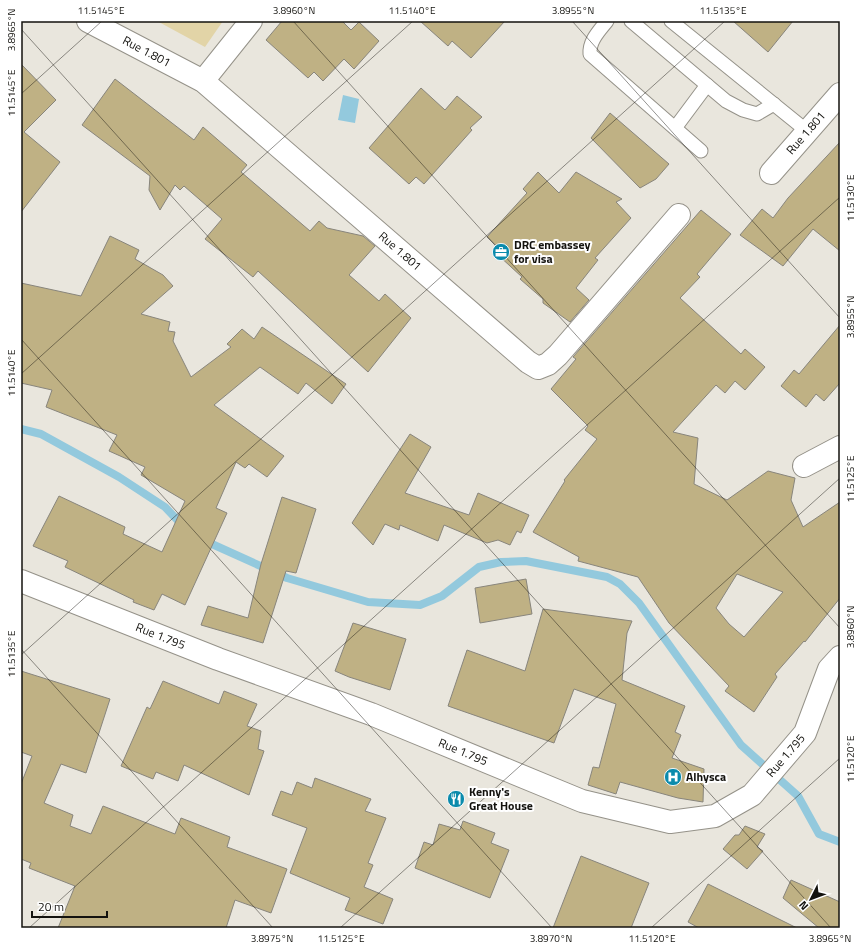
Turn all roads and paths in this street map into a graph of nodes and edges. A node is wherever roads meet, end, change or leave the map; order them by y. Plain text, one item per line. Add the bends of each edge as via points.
1 (88, 21) edge
2 (251, 21) edge
3 (607, 21) edge
4 (631, 21) edge
5 (671, 21) edge
6 (203, 81) junction
7 (707, 85) junction
8 (774, 104) junction
9 (836, 107) edge
10 (676, 128) junction
11 (807, 131) junction
12 (701, 151) dead end
13 (771, 173) dead end
14 (679, 215) dead end
15 (840, 447) edge
16 (804, 466) dead end
17 (21, 581) edge
18 (840, 657) edge

1 - 6 street, Rue 1.801
2 - 6 street
3 - 10 lane via 593,40 590,54
4 - 7 lane
5 - 8 lane
6 - 14 street, Rue 1.801 via 538,368 548,364 558,355
7 - 8 lane via 726,101 757,114
7 - 10 lane
8 - 11 lane
9 - 11 street, Rue 1.801
10 - 12 lane
11 - 13 street, Rue 1.801
15 - 16 street
17 - 18 street, Rue 1.795 via 218,659 371,714 582,801 670,822 715,816 752,796 805,733 829,669

